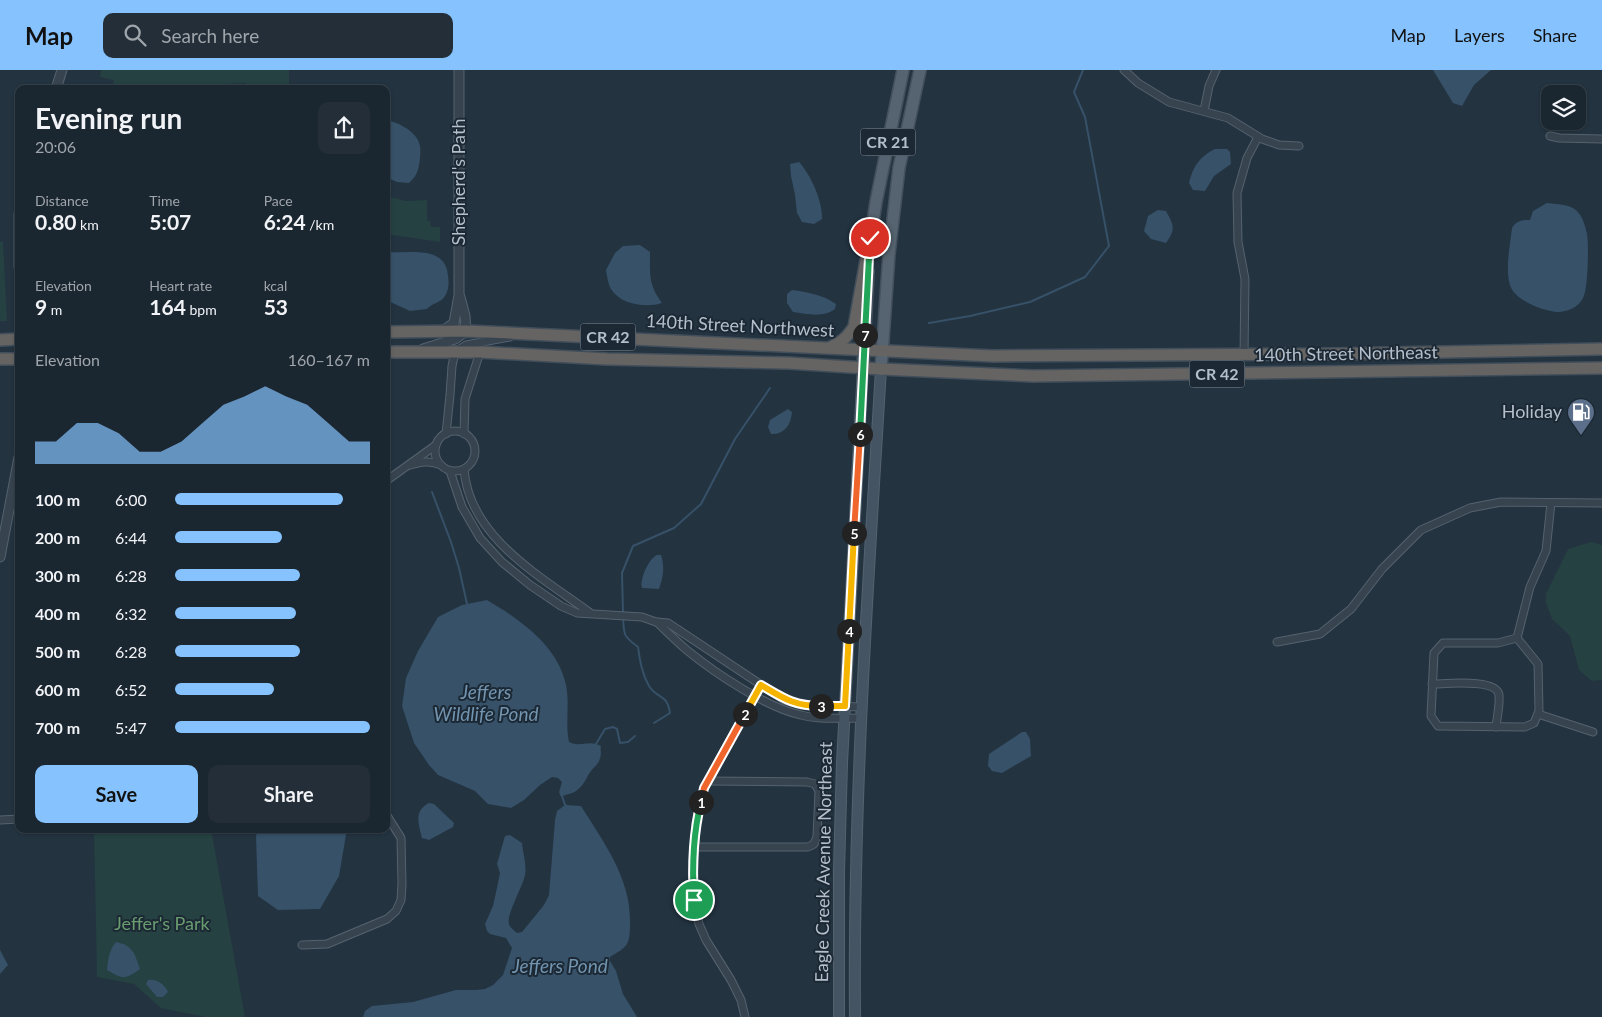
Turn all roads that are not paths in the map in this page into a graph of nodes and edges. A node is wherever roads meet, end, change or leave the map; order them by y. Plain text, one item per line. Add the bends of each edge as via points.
1 (62, 70) edge
2 (459, 70) edge
3 (903, 70) edge
4 (920, 70) edge
5 (1124, 70) edge
6 (1216, 70) edge
7 (57, 85) edge
8 (1204, 111) junction
9 (1550, 136) dead end
10 (1258, 137) junction
11 (1602, 139) edge
12 (1299, 146) dead end
13 (870, 238) junction
14 (459, 294) junction
15 (444, 331) junction
16 (466, 331) junction
17 (390, 332) edge
18 (523, 334) junction
19 (15, 339) edge
20 (0, 340) edge
21 (829, 347) junction
22 (864, 349) junction
23 (1602, 349) edge
24 (882, 350) junction
25 (412, 351) junction
26 (390, 352) edge
27 (455, 352) junction
28 (480, 352) junction
29 (1244, 355) junction
30 (0, 359) edge
31 (15, 359) edge
32 (863, 367) junction
33 (1602, 368) edge
34 (881, 369) junction
35 (446, 434) junction
36 (464, 434) junction
37 (436, 445) junction
38 (407, 465) junction
39 (441, 465) junction
40 (464, 469) junction
41 (450, 471) junction
42 (15, 478) edge
43 (390, 478) edge
44 (1551, 503) junction
45 (1602, 503) edge
46 (0, 557) edge
47 (590, 613) junction
48 (656, 622) junction
49 (1517, 638) junction
50 (1277, 642) dead end
51 (1432, 684) junction
52 (761, 685) junction
53 (755, 696) junction
54 (845, 706) junction
55 (862, 706) junction
56 (1538, 714) junction
57 (844, 718) junction
58 (862, 718) junction
59 (1496, 727) junction
60 (1593, 732) dead end
61 (708, 781) junction
62 (15, 819) edge
63 (0, 820) edge
64 (390, 820) edge
65 (695, 847) junction
66 (302, 945) dead end
67 (745, 1017) edge
68 (838, 1017) edge
69 (855, 1017) edge

1 - 7 street
2 - 14 street, Shepherd's Path
3 - 13 main road, CR 21
4 - 24 main road, CR 21 via 899,168
5 - 8 street via 1169,102
6 - 8 street
8 - 10 street via 1228,118
9 - 11 street
10 - 12 street via 1279,145
10 - 29 street via 1247,158 1237,193 1238,242 1245,279
13 - 21 highway via 854,327 842,342
13 - 22 main road, CR 21
14 - 15 street, Shepherd's Path via 454,323
14 - 16 street, Shepherd's Path
15 - 16 highway, 140th Street Northwest / CR 42
15 - 17 highway, 140th Street Northwest / CR 42
16 - 18 highway, 140th Street Northwest / CR 42
16 - 25 street via 455,339
18 - 21 highway, 140th Street Northwest / CR 42
18 - 27 street via 466,345
19 - 20 highway
21 - 22 highway, 140th Street Northwest / CR 42
22 - 24 highway, 140th Street Northwest / CR 42
22 - 32 main road, Eagle Creek Avenue Northeast / CR 21
23 - 29 highway, 140th Street Northeast / CR 42
24 - 29 highway, 140th Street Northeast / CR 42 via 993,356
24 - 34 main road, Eagle Creek Avenue Northeast / CR 21
25 - 26 highway, 140th Street Northwest / CR 42
25 - 27 highway, 140th Street Northwest / CR 42
27 - 28 highway, 140th Street Northwest / CR 42
27 - 35 street
28 - 32 highway, 140th Street Northwest / CR 42
28 - 36 street via 465,398
30 - 31 highway
32 - 34 highway, 140th Street Northwest / CR 42
32 - 54 main road, Eagle Creek Avenue Northeast / CR 21
33 - 34 highway, 140th Street Northeast / CR 42 via 1105,376
34 - 55 main road, Eagle Creek Avenue Northeast / CR 21
35 - 36 street
35 - 37 street
36 - 40 street via 475,448 473,460
37 - 38 street
37 - 39 street via 435,452
38 - 39 street via 426,462
38 - 43 street
39 - 41 street
40 - 41 street
40 - 47 street via 471,500 489,531 508,552
41 - 47 street via 462,507 480,538 502,562 561,606 577,613
42 - 46 street
44 - 45 street
44 - 49 street via 1546,551 1530,587
44 - 50 street via 1501,502 1470,508 1421,530 1382,569 1351,609 1320,634
47 - 48 street via 642,617
48 - 52 street via 668,623
48 - 53 street via 688,651
49 - 51 street via 1498,643 1443,643 1434,653
49 - 56 street via 1538,664
51 - 59 street via 1431,716 1438,726
51 - 59 street via 1485,684 1496,689 1499,694
52 - 53 street
52 - 54 street via 784,700 801,705
53 - 57 street via 786,712
53 - 61 street
54 - 55 street
54 - 57 main road, Eagle Creek Avenue Northeast / CR 21
55 - 58 main road, Eagle Creek Avenue Northeast / CR 21
56 - 59 street via 1534,723 1525,727
56 - 60 street
57 - 58 street
57 - 68 main road, Eagle Creek Avenue Northeast / CR 21
58 - 69 main road, Eagle Creek Avenue Northeast / CR 21 via 856,866
61 - 65 street via 696,823
61 - 65 street via 815,784 819,791 817,838 808,847
62 - 63 street
64 - 66 street via 401,838 401,900 396,911 387,919 327,944
65 - 67 street via 692,878 699,924 741,1000

